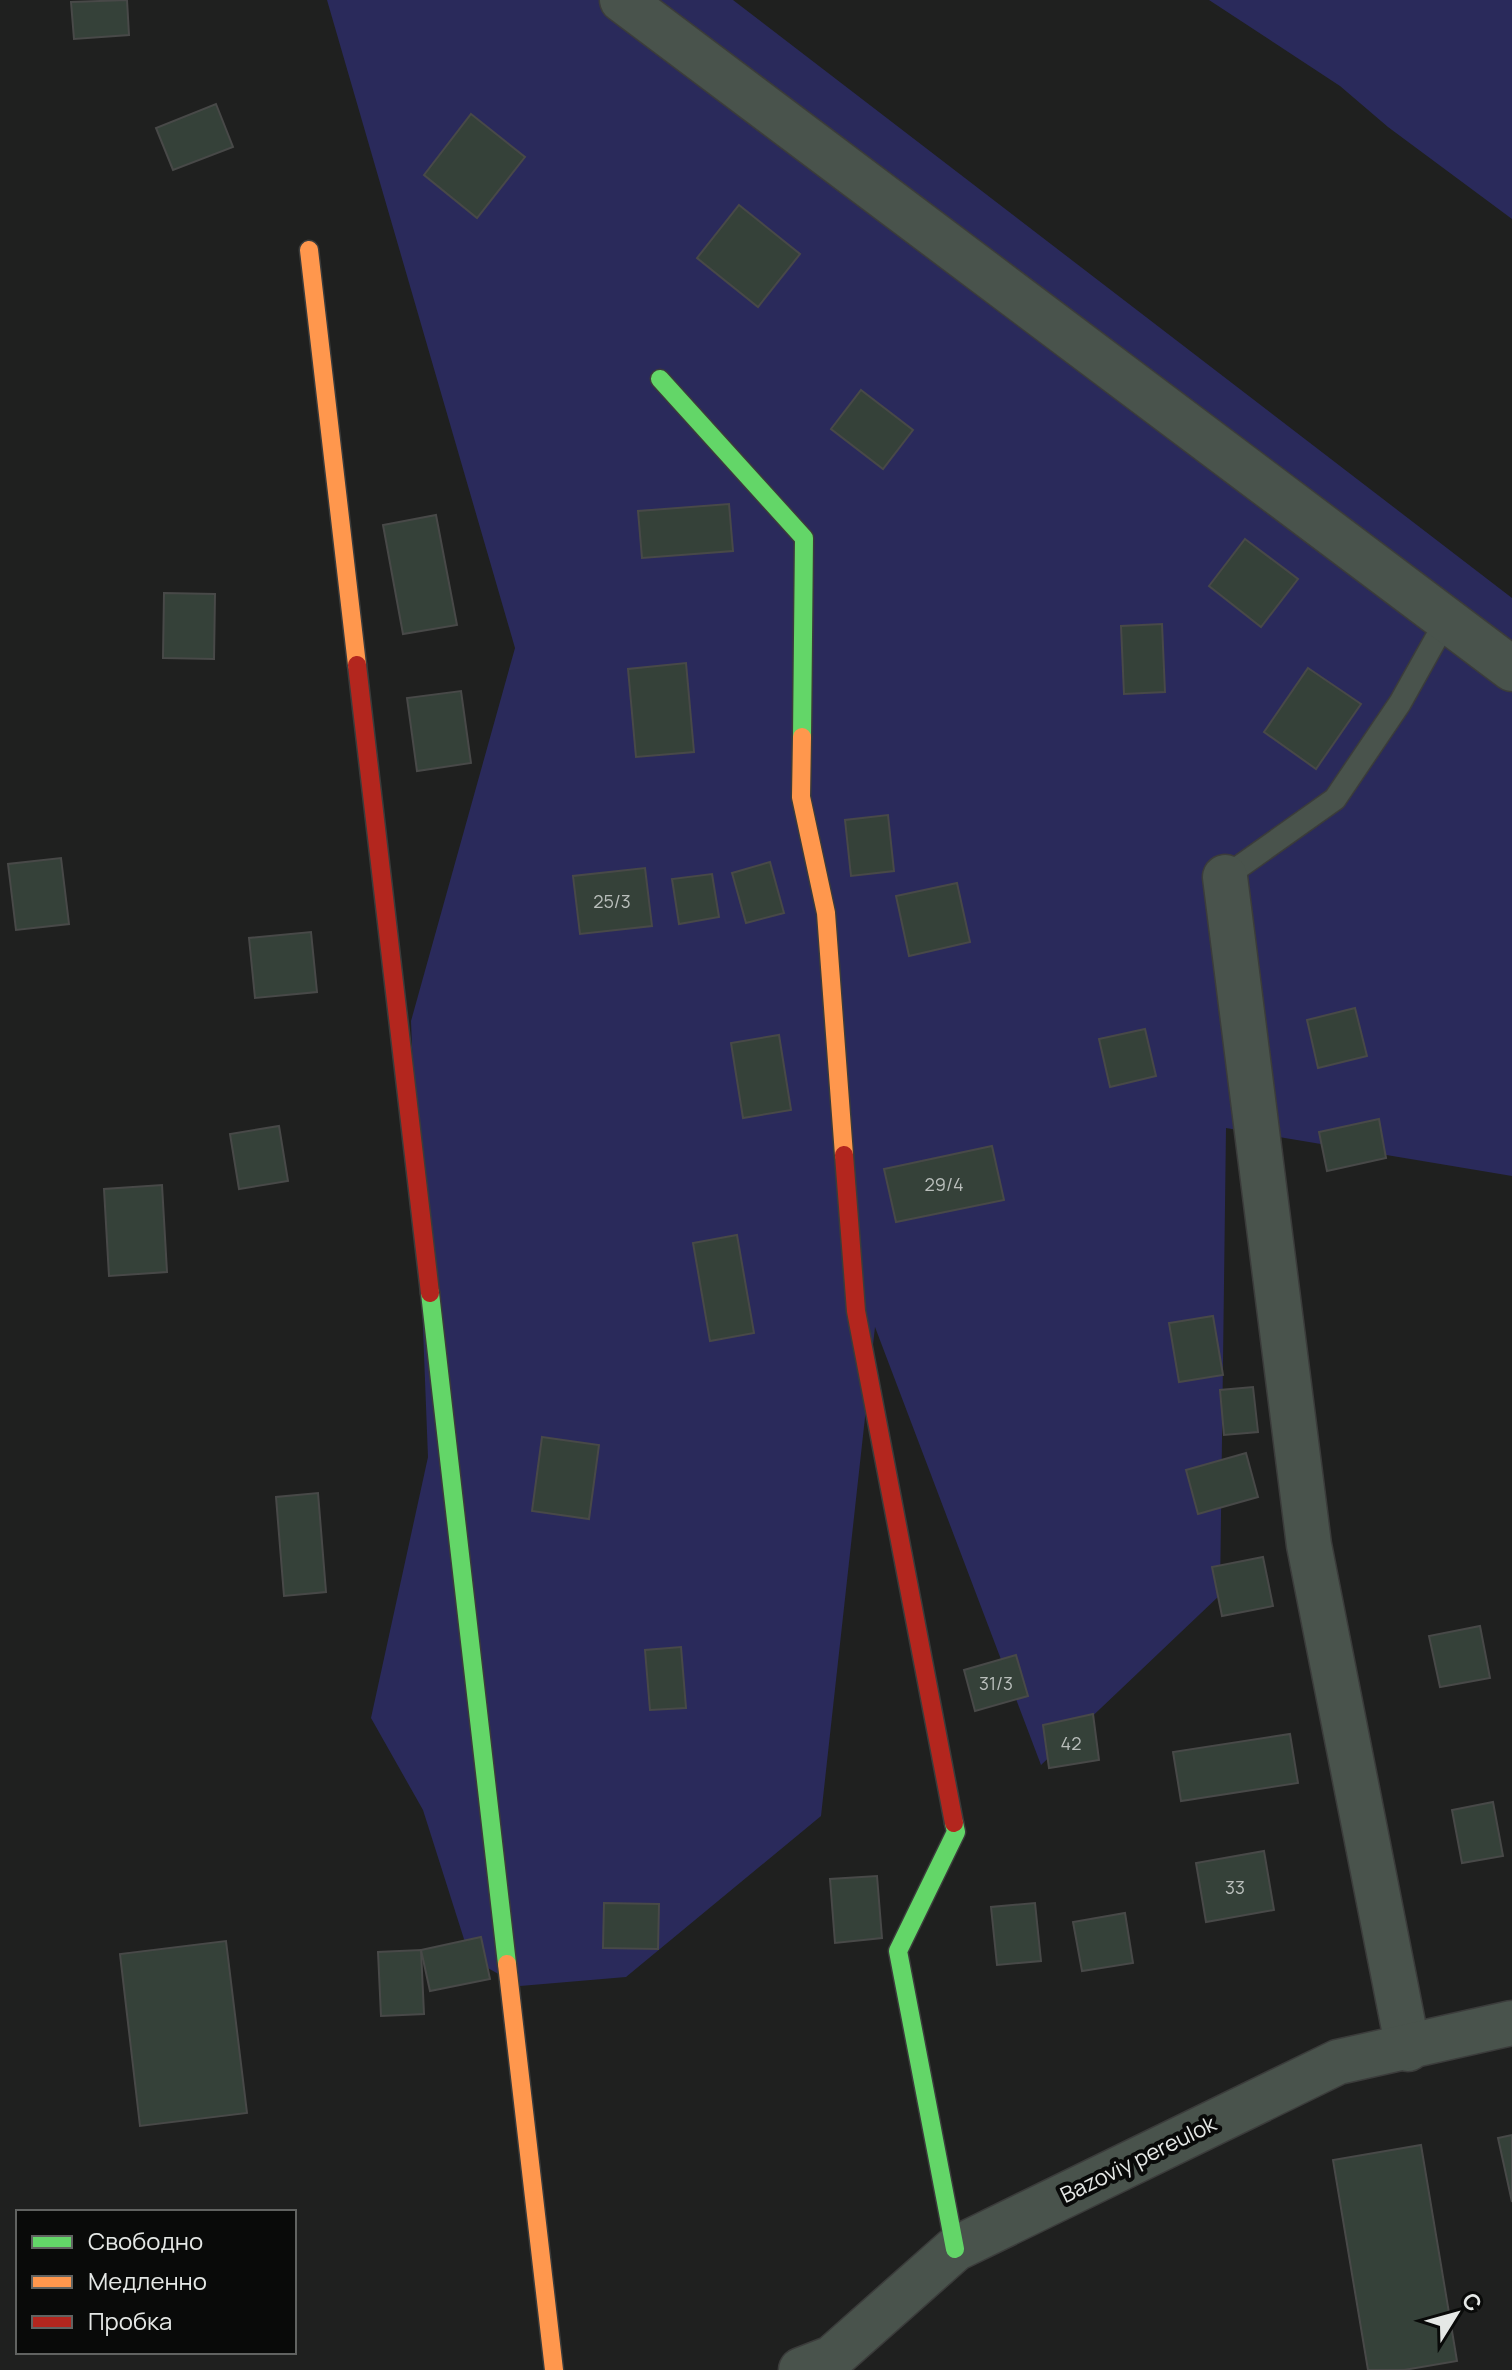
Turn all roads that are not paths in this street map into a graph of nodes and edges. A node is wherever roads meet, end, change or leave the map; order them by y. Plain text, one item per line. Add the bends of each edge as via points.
1 (622, 0) edge
2 (309, 250) dead end
3 (660, 379) dead end
4 (1447, 619) junction
5 (1512, 669) edge
6 (1225, 877) joint
7 (1512, 2023) edge
8 (1408, 2049) junction
9 (955, 2249) junction
10 (829, 2366) edge
11 (554, 2370) edge

1 - 4 street
2 - 11 street
3 - 9 street via 804,538 801,797 826,913 856,1311 956,1832 898,1951
4 - 5 street
4 - 6 lane via 1400,703 1335,799
6 - 8 street via 1309,1545
7 - 8 street, Bazoviy pereulok
8 - 9 street, Bazoviy pereulok via 1338,2062
9 - 10 street, Bazoviy pereulok

